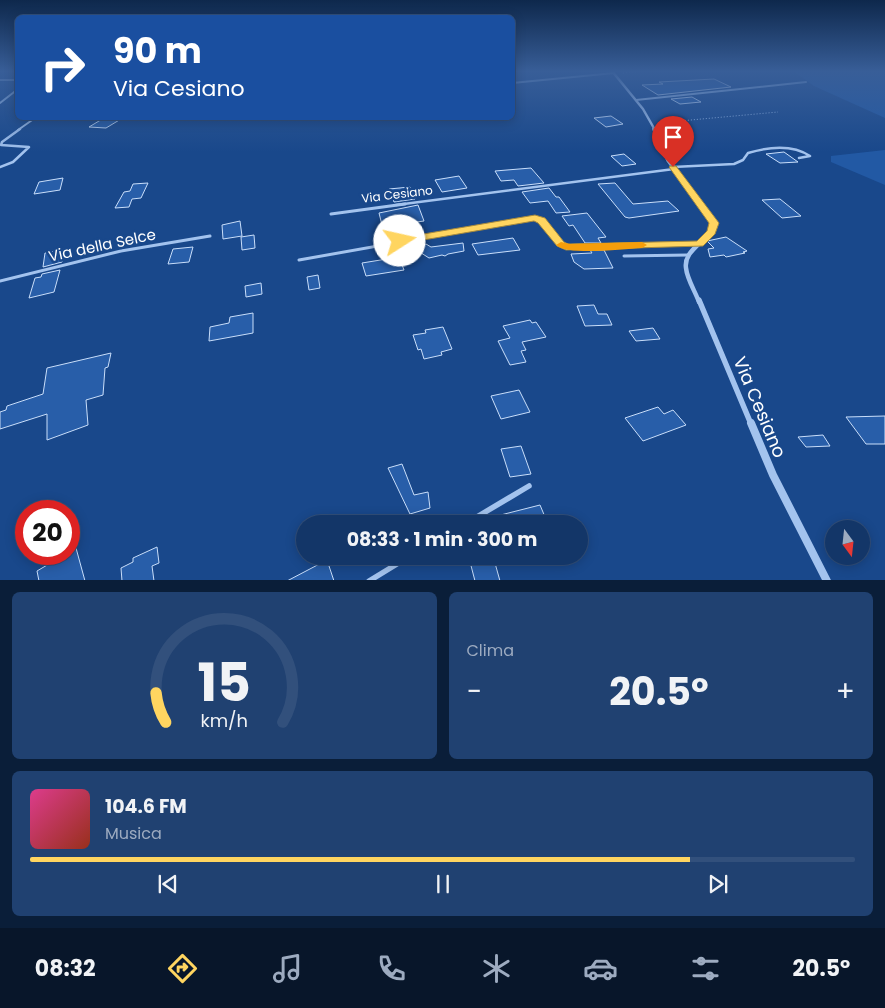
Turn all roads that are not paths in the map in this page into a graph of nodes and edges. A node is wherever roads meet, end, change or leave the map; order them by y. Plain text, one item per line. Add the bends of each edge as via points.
1 (654, 98) edge
2 (636, 100) joint
3 (32, 120) edge
4 (799, 158) dead end
5 (0, 167) edge
6 (674, 168) junction
7 (331, 214) dead end
8 (210, 236) dead end
9 (699, 244) junction
10 (688, 255) junction
11 (624, 256) dead end
12 (299, 260) dead end
13 (0, 281) edge
14 (529, 486) dead end
15 (480, 515) edge
16 (395, 565) edge
17 (369, 580) edge
18 (827, 580) edge

1 - 2 lane
2 - 6 street
3 - 5 lane via 2,142 1,145 5,146 28,147 13,162
4 - 6 lane via 810,156 794,149 762,150 748,153 744,160 734,164
6 - 7 lane, Via Cesiano
6 - 9 street via 714,223 712,232
8 - 13 lane, Via della Selce via 122,250
9 - 10 street
9 - 12 lane via 566,247 542,220 535,218
10 - 11 lane
10 - 18 street, Via Cesiano via 685,266 694,292 766,459
14 - 15 lane
16 - 17 lane

